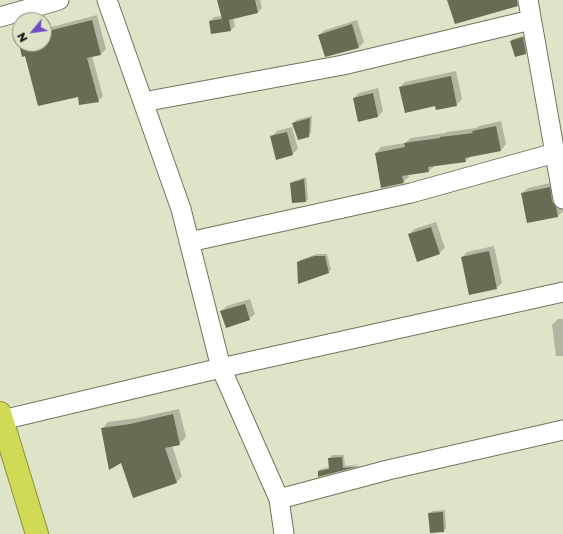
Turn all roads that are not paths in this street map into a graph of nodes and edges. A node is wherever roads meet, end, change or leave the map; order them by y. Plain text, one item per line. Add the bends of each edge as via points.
1 (59, 0) edge
2 (107, 0) edge
3 (528, 0) edge
4 (0, 17) edge
5 (531, 20) junction
6 (143, 102) junction
7 (555, 153) junction
8 (563, 199) edge
9 (189, 242) junction
10 (563, 292) edge
11 (221, 368) junction
12 (1, 417) edge
13 (563, 430) edge
14 (279, 499) junction
15 (37, 534) edge
16 (284, 534) edge

1 - 4 street
2 - 6 street
3 - 5 street
5 - 6 street via 343,65
5 - 7 street
6 - 9 street via 181,209
7 - 8 street
7 - 9 street via 411,193
9 - 11 street
10 - 11 street
11 - 12 street
11 - 14 street
12 - 15 highway
13 - 14 street via 388,470
14 - 16 street

